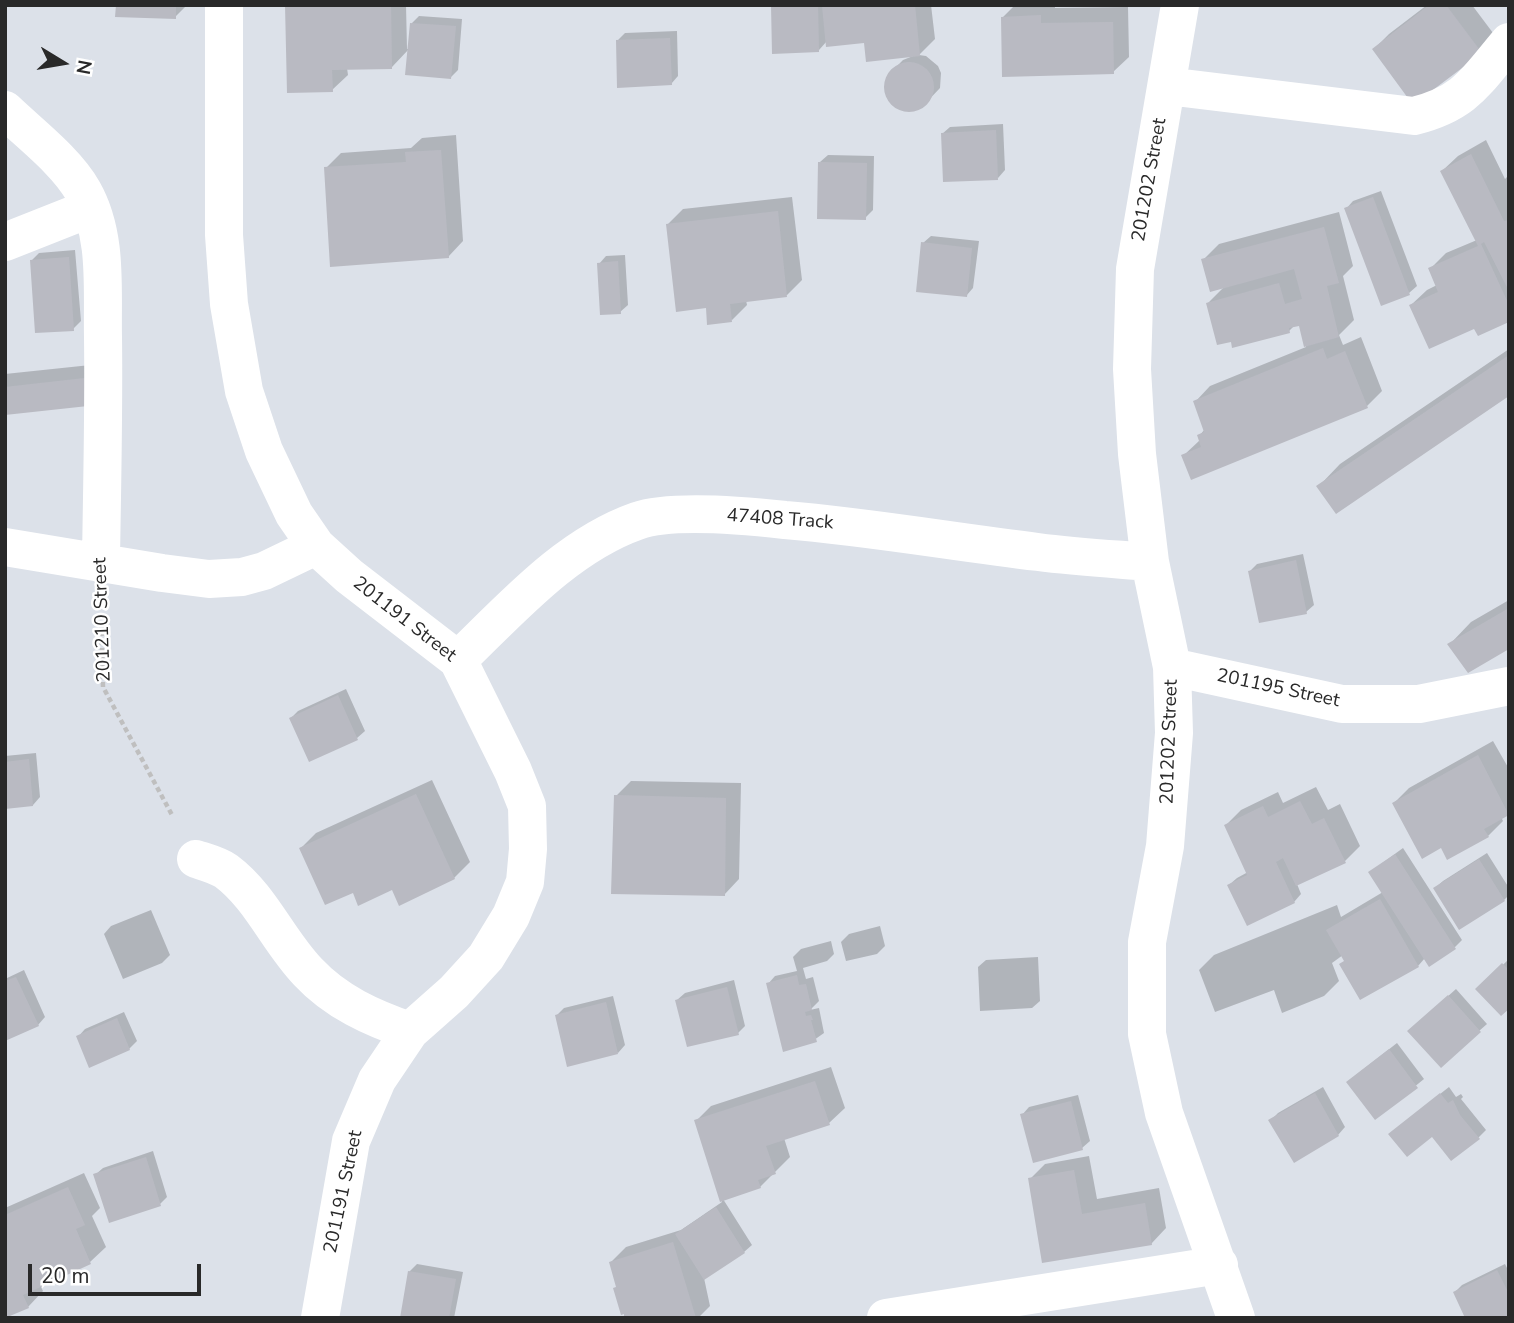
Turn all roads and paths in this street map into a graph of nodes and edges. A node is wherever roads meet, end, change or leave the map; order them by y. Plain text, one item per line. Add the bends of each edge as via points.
1 (224, 5) edge
2 (1180, 5) edge
3 (1509, 42) edge
4 (1167, 86) junction
5 (5, 110) edge
6 (91, 208) junction
7 (5, 242) edge
8 (316, 546) junction
9 (5, 547) edge
10 (101, 561) junction
11 (1150, 562) junction
12 (458, 660) junction
13 (1172, 667) junction
14 (1509, 686) edge
15 (196, 859) joint
16 (410, 1031) junction
17 (1219, 1265) junction
18 (320, 1318) edge
19 (886, 1318) edge
20 (1236, 1318) edge

1 - 8 street, 201191 Street via 224,235 229,304 244,391 264,451 294,514
2 - 4 street, 201202 Street
3 - 4 street via 1465,94 1439,110 1414,116
4 - 11 street, 201202 Street via 1135,269 1132,369
5 - 6 street, 201210 Street via 72,175
6 - 7 street
6 - 10 street, 201210 Street via 102,264
8 - 10 street via 242,577 209,579
8 - 12 street, 201191 Street
9 - 10 street
10 - 15 path, 201210 Street via 103,687
11 - 12 street, 47408 Track via 747,516 639,520 592,542 555,570
11 - 13 street, 201202 Street
12 - 16 street, 201191 Street via 527,806 525,883 486,957
13 - 14 street, 201195 Street via 1342,704 1419,704
13 - 17 street, 201202 Street via 1174,733 1165,846 1147,942 1147,1034 1164,1113
15 - 16 street via 224,870 246,890 306,971 325,988 381,1021
16 - 18 street, 201191 Street via 377,1080 351,1141
17 - 19 street
17 - 20 street, 201202 Street

